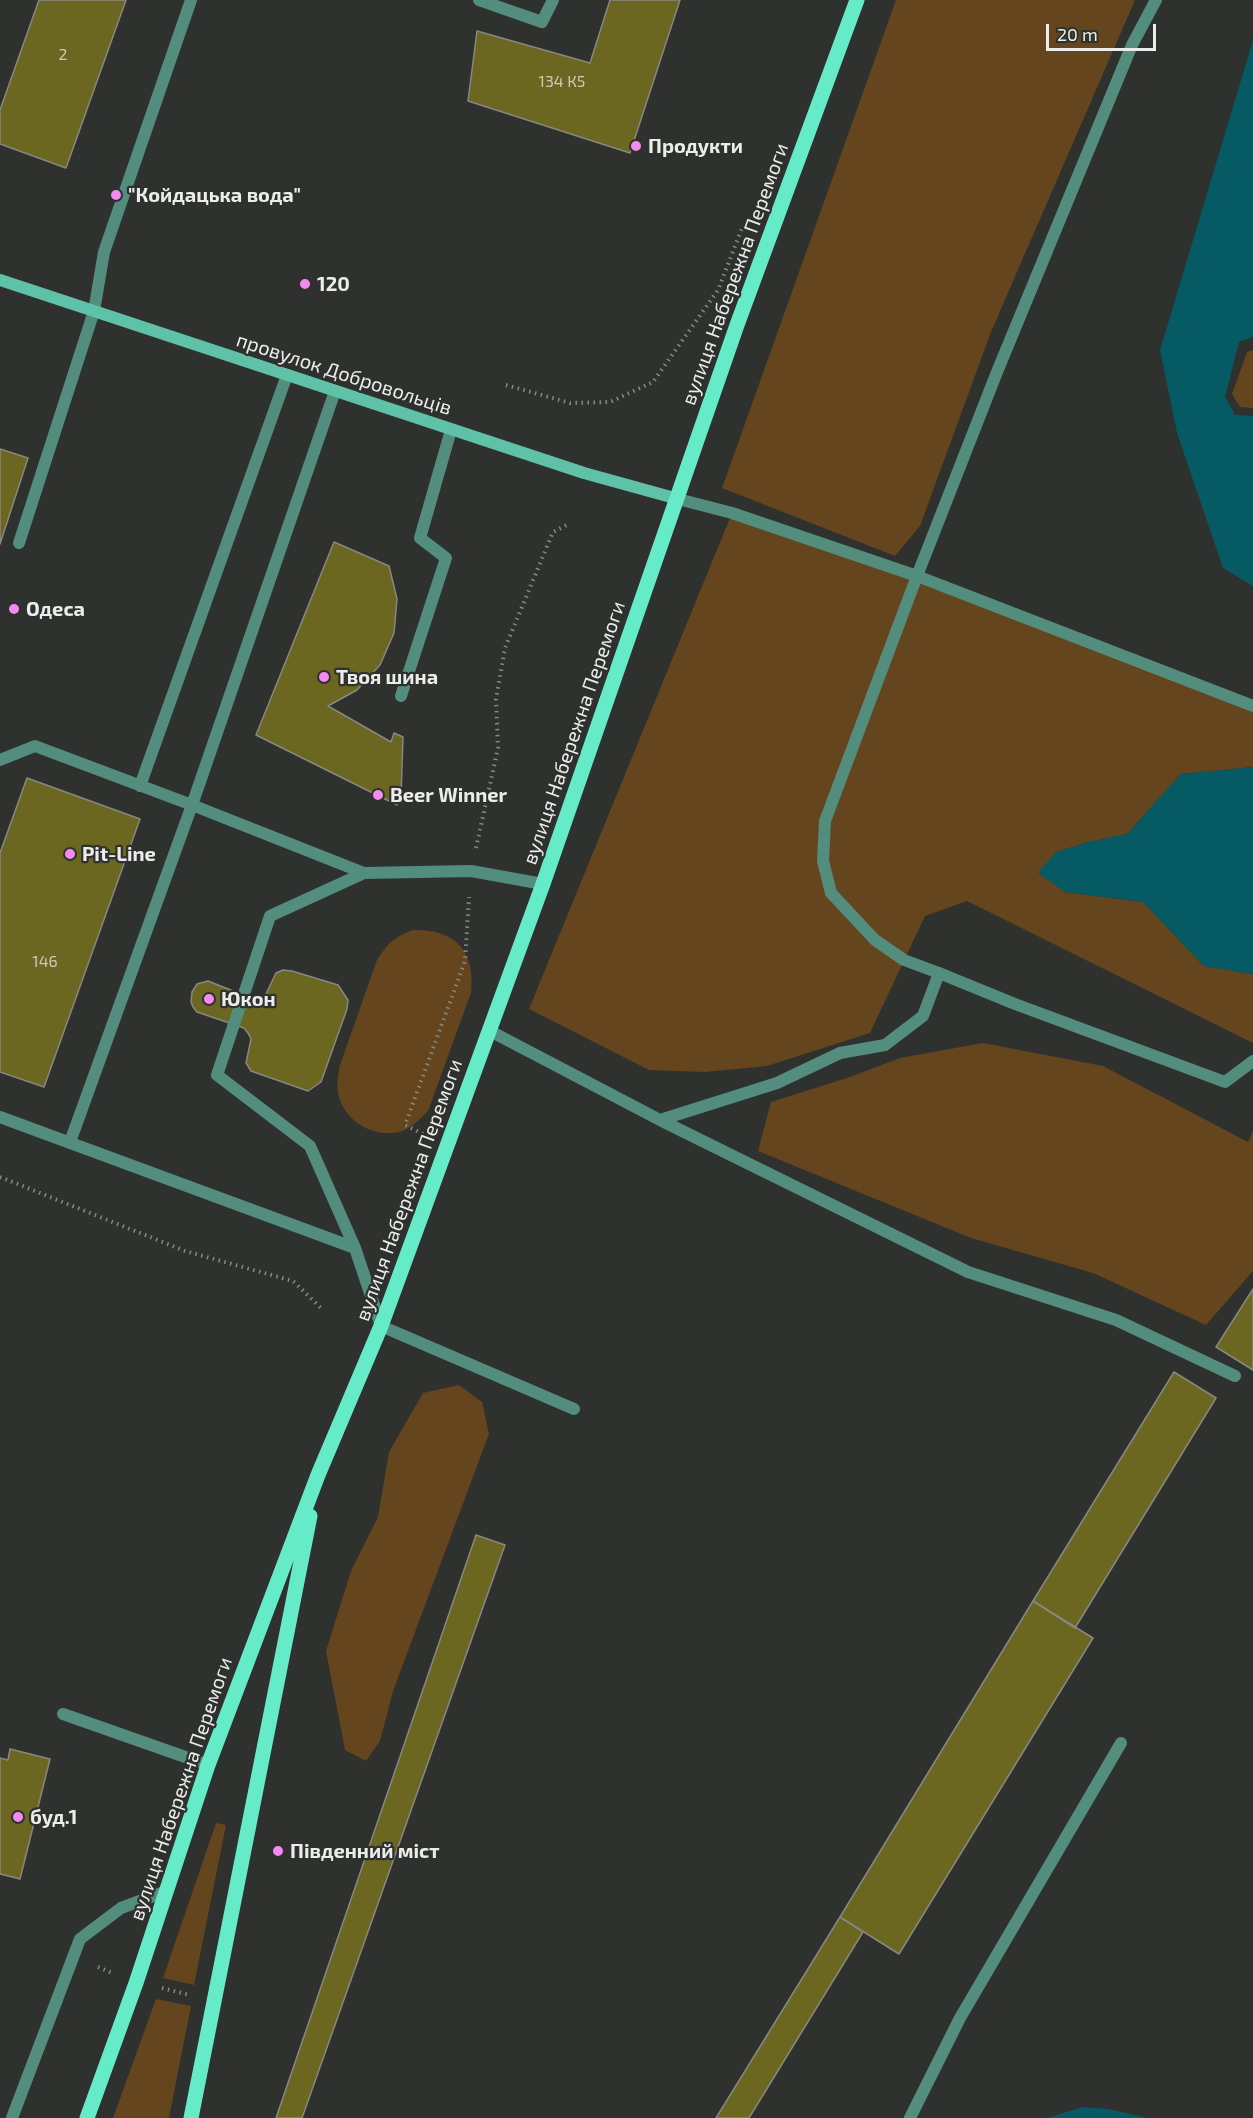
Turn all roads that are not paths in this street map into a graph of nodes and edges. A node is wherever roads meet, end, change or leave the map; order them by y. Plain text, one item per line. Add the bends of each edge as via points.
1 (191, 0) edge
2 (479, 0) edge
3 (553, 0) edge
4 (1156, 0) edge
5 (851, 2) edge
6 (0, 280) edge
7 (94, 311) junction
8 (287, 375) junction
9 (334, 391) junction
10 (451, 430) junction
11 (678, 499) junction
12 (19, 543) dead end
13 (917, 576) junction
14 (401, 696) dead end
15 (1253, 706) edge
16 (0, 760) edge
17 (140, 786) junction
18 (192, 805) junction
19 (364, 873) junction
20 (543, 884) junction
21 (939, 973) junction
22 (490, 1031) junction
23 (1253, 1061) edge
24 (0, 1117) edge
25 (660, 1120) junction
26 (70, 1142) junction
27 (355, 1248) junction
28 (381, 1326) junction
29 (1235, 1376) dead end
30 (574, 1409) dead end
31 (318, 1475) junction
32 (63, 1714) dead end
33 (1121, 1743) dead end
34 (208, 1765) junction
35 (167, 1891) junction
36 (12, 2118) edge
37 (87, 2118) edge
38 (191, 2118) edge
39 (910, 2118) edge

1 - 7 street via 104,252
2 - 3 street via 542,22
4 - 13 street via 1132,45
5 - 11 main road, вулиця Набережна Перемоги
6 - 7 main road, провулок Добровольців
7 - 8 main road, провулок Добровольців
7 - 12 street
8 - 9 main road, провулок Добровольців
8 - 17 street
9 - 10 main road, провулок Добровольців
9 - 18 street
10 - 11 main road, провулок Добровольців
10 - 14 street via 420,538 446,558
11 - 13 street via 732,513
11 - 20 main road, вулиця Набережна Перемоги
13 - 15 street
13 - 21 street via 825,821 823,861 831,893 875,940 904,960
16 - 17 street via 35,746
17 - 18 street
18 - 19 street
18 - 26 street
19 - 20 street via 471,872
19 - 27 street via 270,916 217,1075 310,1146
20 - 22 main road, вулиця Набережна Перемоги
21 - 23 street via 1225,1082
21 - 25 street via 923,1016 885,1045 840,1053 777,1083
22 - 25 street
22 - 28 main road, вулиця Набережна Перемоги
24 - 26 street
25 - 29 street via 968,1272 1116,1320
26 - 27 street
27 - 28 street
28 - 30 street
28 - 31 main road, вулиця Набережна Перемоги
31 - 34 main road, вулиця Набережна Перемоги
31 - 38 main road, вулиця Набережна Перемоги
32 - 34 street
33 - 39 street via 960,2018
34 - 35 main road, вулиця Набережна Перемоги
35 - 36 street via 121,1908 80,1939
35 - 37 main road, вулиця Набережна Перемоги

